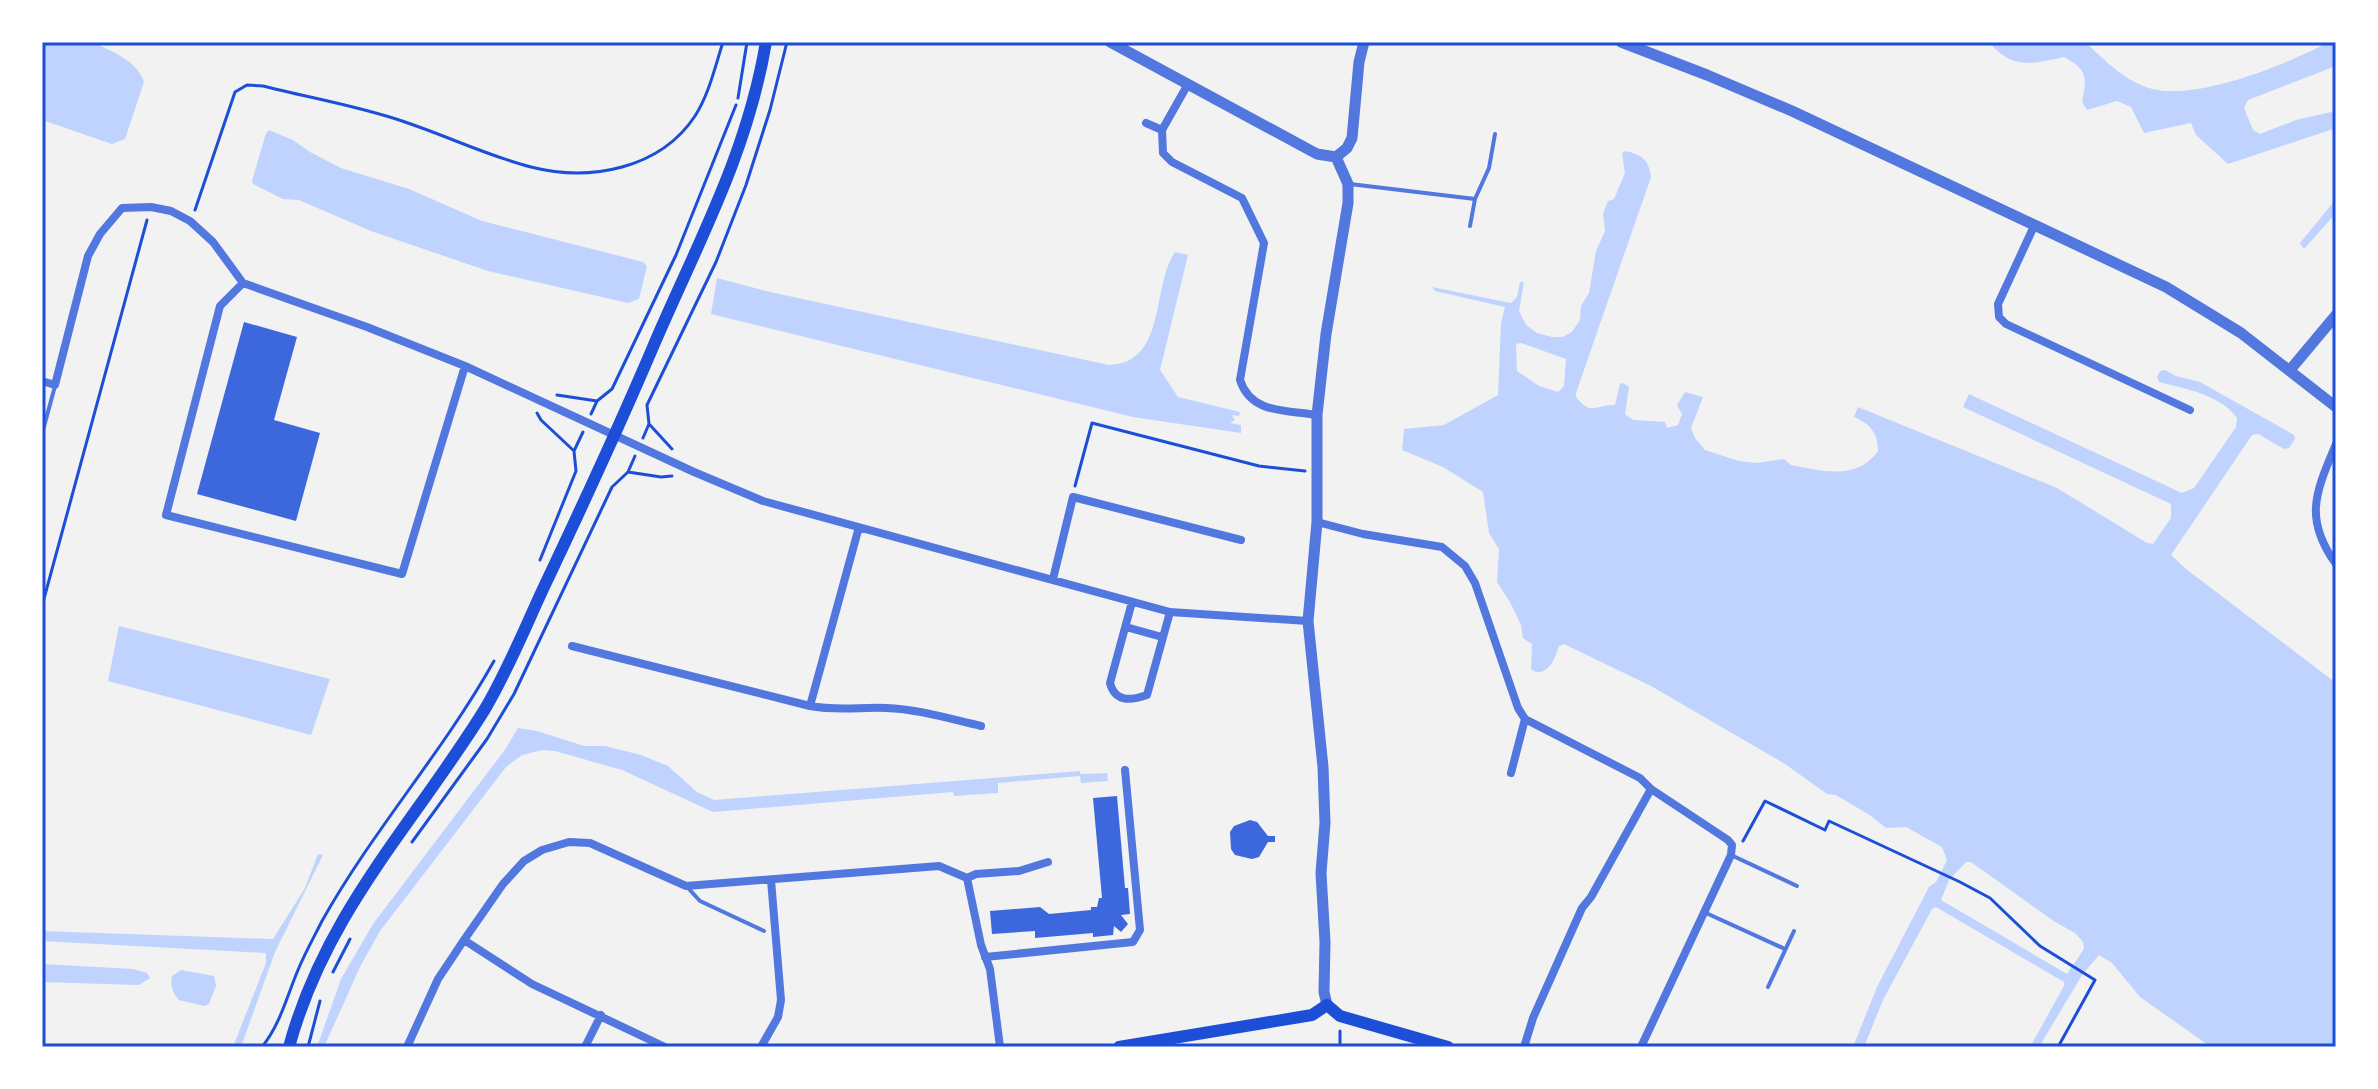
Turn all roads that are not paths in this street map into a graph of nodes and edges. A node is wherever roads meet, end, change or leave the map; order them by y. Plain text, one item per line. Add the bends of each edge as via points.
1 (766, 42) edge
2 (1110, 42) edge
3 (1364, 42) edge
4 (1621, 42) edge
5 (1188, 84) junction
6 (1146, 123) dead end
7 (1162, 130) junction
8 (1495, 134) dead end
9 (1336, 157) junction
10 (1348, 184) junction
11 (1475, 199) junction
12 (2035, 224) junction
13 (1470, 226) dead end
14 (243, 283) junction
15 (2336, 315) edge
16 (465, 366) junction
17 (2290, 370) junction
18 (42, 381) edge
19 (55, 385) junction
20 (2336, 407) edge
21 (2190, 410) dead end
22 (1317, 425) junction
23 (42, 434) edge
24 (615, 435) junction
25 (2336, 444) edge
26 (1317, 522) junction
27 (859, 527) junction
28 (1241, 540) dead end
29 (2336, 564) edge
30 (1053, 579) junction
31 (1132, 602) junction
32 (1170, 612) junction
33 (1308, 621) junction
34 (1126, 627) junction
35 (1162, 637) junction
36 (572, 646) dead end
37 (810, 706) junction
38 (1525, 719) junction
39 (981, 726) dead end
40 (1125, 770) dead end
41 (1511, 773) dead end
42 (1651, 789) junction
43 (1731, 850) junction
44 (1048, 862) dead end
45 (967, 878) junction
46 (771, 880) junction
47 (686, 886) junction
48 (1797, 886) dead end
49 (1704, 912) junction
50 (764, 931) dead end
51 (1794, 931) dead end
52 (464, 940) junction
53 (1785, 949) junction
54 (985, 957) junction
55 (1768, 987) dead end
56 (1327, 1005) junction
57 (601, 1015) junction
58 (289, 1047) edge
59 (407, 1047) edge
60 (585, 1047) edge
61 (665, 1047) edge
62 (761, 1047) edge
63 (1000, 1047) edge
64 (1119, 1047) edge
65 (1448, 1047) edge
66 (1524, 1047) edge
67 (1641, 1047) edge

1 - 24 main road via 737,158
2 - 5 street
3 - 9 street via 1352,138
4 - 12 street via 1792,111
5 - 7 street
5 - 9 street via 1317,154
6 - 7 street
7 - 22 street via 1163,153 1242,198 1264,243 1240,380 1245,396 1259,406
8 - 11 lane via 1489,168
9 - 10 street
10 - 11 lane
10 - 22 street
11 - 13 lane
12 - 17 street via 2193,303
12 - 21 street via 1998,304 1999,317
14 - 16 street
14 - 16 street via 220,306 166,515 402,574
14 - 19 street via 190,221 151,207 122,208 88,256
15 - 17 street
16 - 24 street
17 - 20 street
18 - 19 street
19 - 23 lane
22 - 26 street
24 - 27 street via 763,501
24 - 58 main road via 509,668 358,891 314,977
25 - 29 street via 2315,507 2315,527
26 - 33 street
26 - 38 street via 1442,547 1465,566
27 - 30 street
27 - 37 street
28 - 30 street via 1073,497
30 - 31 street
31 - 32 street
31 - 34 street
32 - 33 street
32 - 35 street
33 - 56 street via 1323,781
34 - 35 street
34 - 35 street via 1110,683 1120,698 1147,695
36 - 37 street
37 - 39 street via 833,711 912,710
38 - 41 street
38 - 42 street via 1640,778
40 - 54 street via 1140,930 1133,942
42 - 43 street via 1728,840
42 - 66 street via 1582,908
43 - 48 lane
43 - 49 street
44 - 45 street
45 - 46 street via 939,866
45 - 54 street
46 - 47 street
46 - 62 street via 781,1000
47 - 50 lane via 700,901
47 - 52 street via 590,843 569,842 524,861
49 - 53 lane
49 - 67 street
51 - 53 lane
52 - 57 street via 532,984
52 - 59 street via 438,979
53 - 55 lane
54 - 63 street
56 - 64 main road via 1312,1015
56 - 65 main road via 1340,1016
57 - 60 street
57 - 61 street

